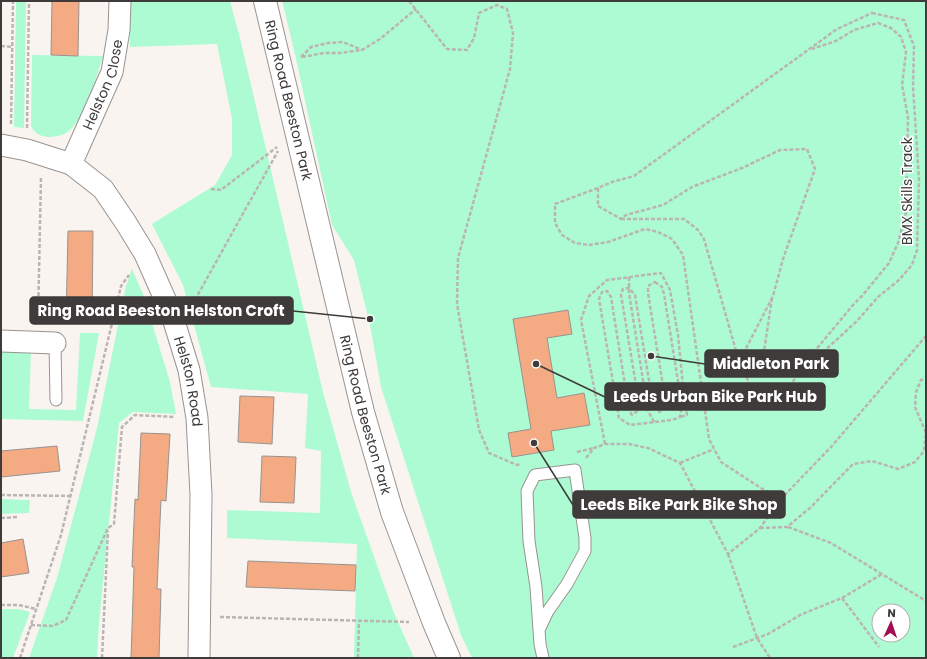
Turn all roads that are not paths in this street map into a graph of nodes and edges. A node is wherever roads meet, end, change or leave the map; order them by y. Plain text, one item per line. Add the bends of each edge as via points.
1 (120, 1) edge
2 (265, 1) edge
3 (20, 149) edge
4 (71, 164) junction
5 (1, 341) edge
6 (46, 343) joint
7 (56, 400) dead end
8 (539, 630) junction
9 (198, 658) edge
10 (449, 658) edge
11 (543, 658) edge

1 - 4 street, Helston Close via 119,30 112,72
2 - 10 street, Ring Road Beeston Park via 362,412 392,512
3 - 4 street, Helston Road
4 - 9 street, Helston Road via 103,189 126,223 145,254 178,330 197,418 201,494
5 - 6 street
6 - 7 lane
8 - 8 lane via 527,491 534,474 575,470 585,551 567,584 548,610
8 - 11 lane

